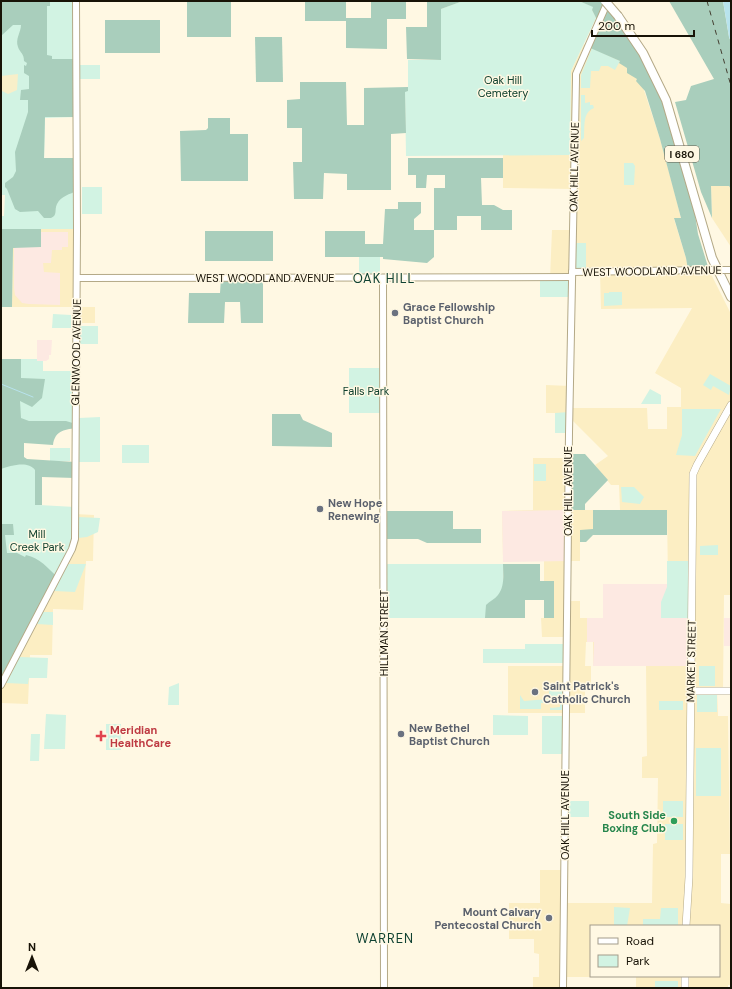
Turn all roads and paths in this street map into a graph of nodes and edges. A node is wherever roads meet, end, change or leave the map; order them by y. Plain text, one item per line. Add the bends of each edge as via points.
1 (76, 1) edge
2 (605, 1) edge
3 (608, 1) edge
4 (731, 270) edge
5 (572, 275) junction
6 (77, 278) junction
7 (383, 278) junction
8 (731, 297) edge
9 (731, 405) edge
10 (1, 685) edge
11 (691, 691) junction
12 (731, 691) edge
13 (686, 925) edge
14 (685, 977) edge
15 (384, 988) edge
16 (563, 988) edge
17 (685, 988) edge

1 - 6 street, GLENWOOD AVENUE
2 - 8 highway, I 680, bridge via 643,53 661,88 712,258
3 - 5 street, OAK HILL AVENUE via 576,74
4 - 5 street, WEST WOODLAND AVENUE, bridge
5 - 7 street, WEST WOODLAND AVENUE
5 - 16 street, OAK HILL AVENUE
6 - 7 street, WEST WOODLAND AVENUE
6 - 10 street, GLENWOOD AVENUE via 74,542
7 - 15 street, HILLMAN STREET
9 - 11 main road, MARKET STREET via 693,474
11 - 12 main road
11 - 13 main road, MARKET STREET
14 - 17 main road

